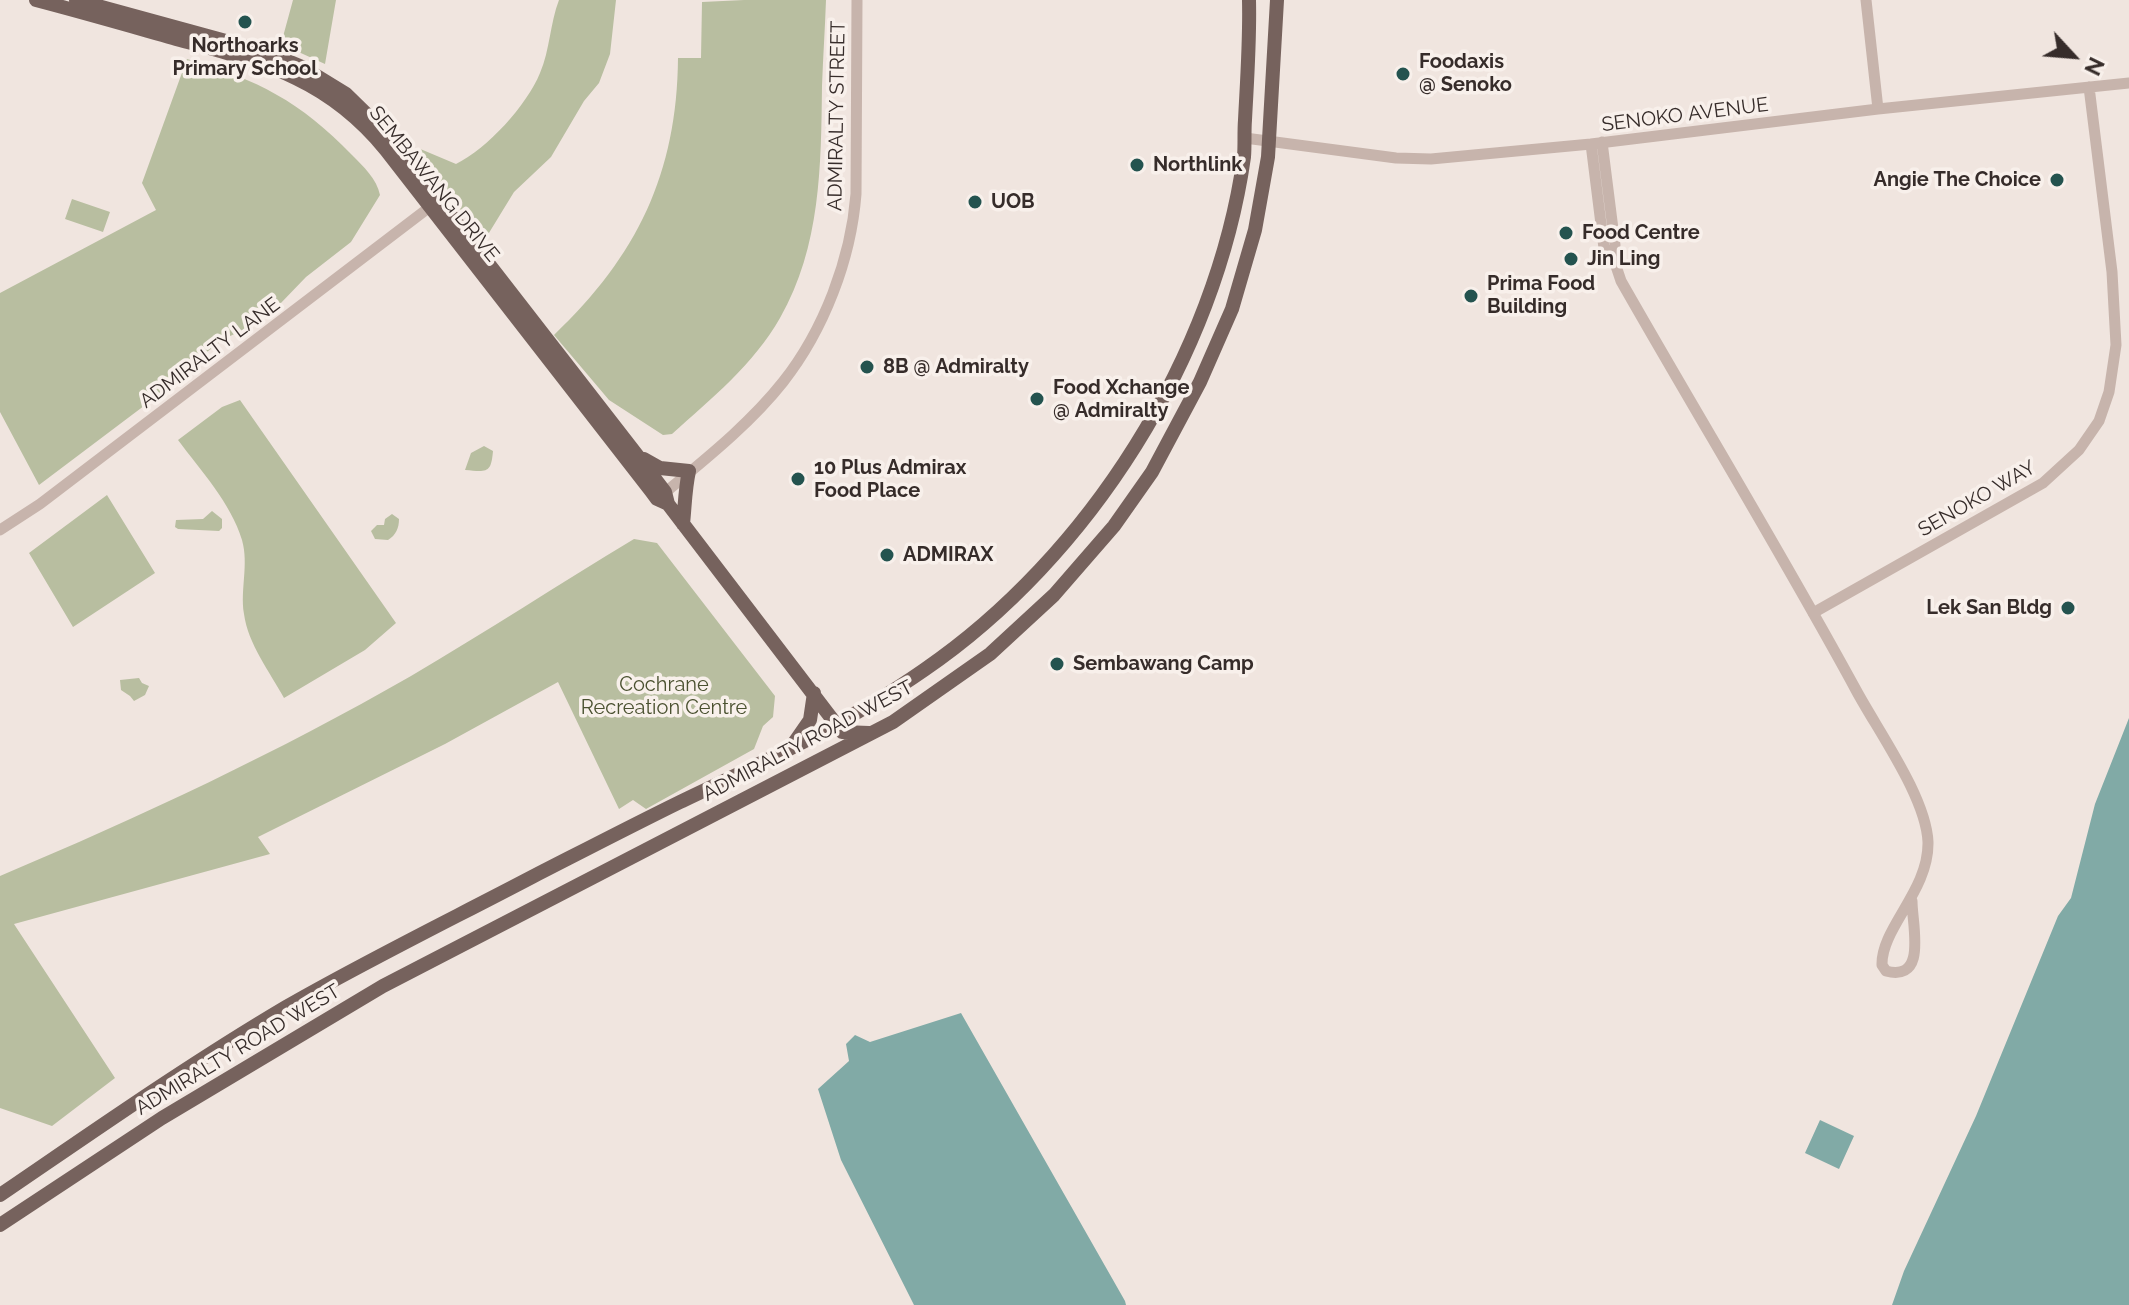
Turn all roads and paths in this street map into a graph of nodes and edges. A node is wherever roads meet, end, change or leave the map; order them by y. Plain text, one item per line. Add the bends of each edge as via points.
1 (36, 0) edge
2 (76, 0) edge
3 (857, 0) edge
4 (1249, 0) edge
5 (1277, 0) edge
6 (1866, 0) edge
7 (2129, 83) edge
8 (2089, 87) junction
9 (1878, 109) junction
10 (1245, 138) junction
11 (1270, 142) junction
12 (1597, 143) junction
13 (434, 204) junction
14 (637, 455) junction
15 (689, 471) junction
16 (663, 498) junction
17 (683, 524) junction
18 (0, 530) edge
19 (1813, 613) junction
20 (814, 693) junction
21 (836, 723) junction
22 (873, 733) junction
23 (789, 749) junction
24 (1912, 901) junction
25 (14, 1185) junction
26 (57, 1186) junction
27 (0, 1195) edge
28 (0, 1225) edge

1 - 13 main road, SEMBAWANG DRIVE via 297,77 325,92 370,130
2 - 13 main road, SEMBAWANG DRIVE via 266,52 316,74 374,119
3 - 15 street, ADMIRALTY STREET via 856,194 838,278 782,383
4 - 10 main road, ADMIRALTY ROAD WEST
5 - 11 main road, ADMIRALTY ROAD WEST
6 - 9 street
7 - 8 street, SENOKO AVENUE
8 - 9 street, SENOKO AVENUE
8 - 19 street, SENOKO WAY via 2116,345 2099,421 2079,450 2043,483
9 - 12 street, SENOKO AVENUE
10 - 11 street, SENOKO AVENUE
10 - 21 main road, ADMIRALTY ROAD WEST via 1222,251 1193,331 1158,406 1103,496 1039,571 971,635 925,670
11 - 12 street, SENOKO AVENUE via 1413,160
11 - 22 main road, ADMIRALTY ROAD WEST via 1255,230 1232,309 1152,472 1054,595 990,654 932,698
12 - 19 street via 1615,245 1612,254 1621,281
13 - 14 main road, SEMBAWANG DRIVE
13 - 16 main road, SEMBAWANG DRIVE
13 - 18 street, ADMIRALTY LANE
14 - 15 main road via 660,468
14 - 16 main road, SEMBAWANG DRIVE
15 - 16 street, ADMIRALTY STREET
15 - 17 main road
16 - 17 main road, SEMBAWANG DRIVE
17 - 20 main road, SEMBAWANG DRIVE
19 - 24 street via 1923,815 1928,845
20 - 21 main road, SEMBAWANG DRIVE
20 - 23 main road via 810,720
21 - 22 main road via 848,734
21 - 23 main road, ADMIRALTY ROAD WEST
22 - 26 main road, ADMIRALTY ROAD WEST via 383,986
23 - 25 main road, ADMIRALTY ROAD WEST via 287,1007 181,1071
24 - 24 street via 1913,959 1903,973 1886,971 1884,948
25 - 26 main road via 44,1175
25 - 27 main road, ADMIRALTY ROAD WEST
26 - 28 main road, ADMIRALTY ROAD WEST

